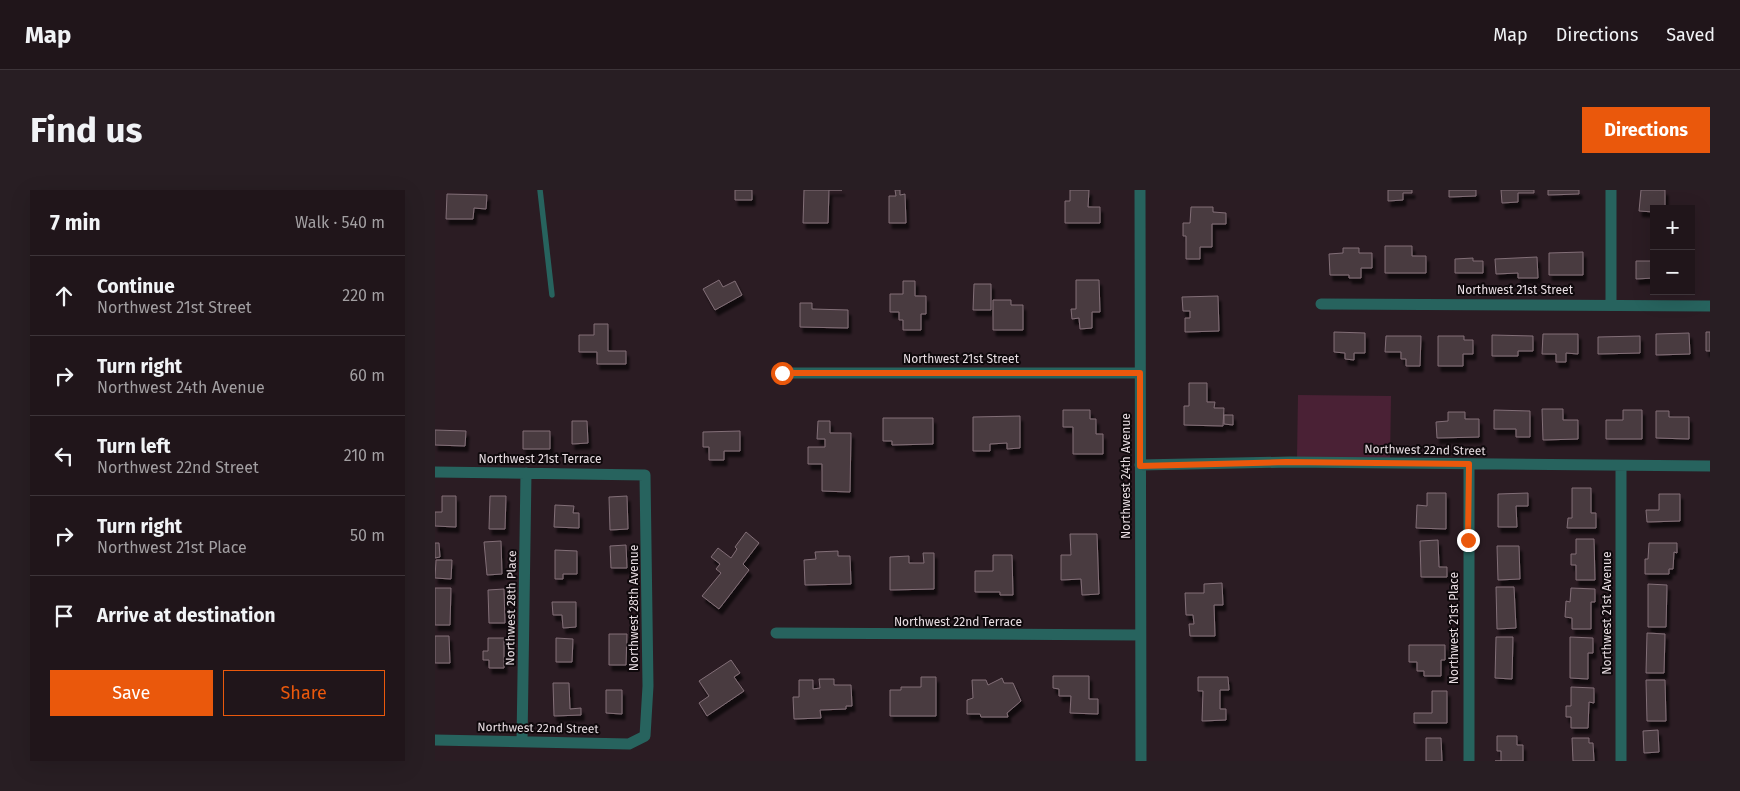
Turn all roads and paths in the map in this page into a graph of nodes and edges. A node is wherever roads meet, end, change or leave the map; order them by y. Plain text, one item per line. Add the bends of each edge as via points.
1 (540, 190) edge
2 (1140, 190) edge
3 (1611, 190) edge
4 (552, 295) dead end
5 (1321, 304) dead end
6 (1611, 305) junction
7 (1710, 306) edge
8 (782, 373) dead end
9 (1140, 373) junction
10 (1469, 464) junction
11 (1140, 466) junction
12 (1621, 466) junction
13 (1710, 466) edge
14 (435, 472) edge
15 (527, 473) junction
16 (644, 475) joint
17 (776, 633) dead end
18 (1140, 636) junction
19 (639, 739) joint
20 (435, 740) edge
21 (522, 742) junction
22 (1141, 761) edge
23 (1469, 761) edge
24 (1621, 761) edge

1 - 4 lane
2 - 9 street, Northwest 24th Avenue
3 - 6 street
5 - 6 street, Northwest 21st Street
6 - 7 street, Northwest 21st Street
8 - 9 street, Northwest 21st Street
9 - 11 street, Northwest 24th Avenue
10 - 11 street, Northwest 22nd Street via 1286,462
10 - 12 street, Northwest 22nd Street
10 - 23 street, Northwest 21st Place
11 - 18 street, Northwest 24th Avenue
12 - 13 street, Northwest 22nd Street
12 - 24 street, Northwest 21st Avenue
14 - 15 street, Northwest 21st Terrace
15 - 16 street, Northwest 21st Terrace
15 - 21 street, Northwest 28th Place
16 - 19 street, Northwest 28th Avenue via 648,686 645,736
17 - 18 street, Northwest 22nd Terrace
18 - 22 street, Northwest 24th Avenue
19 - 21 street, Northwest 22nd Street via 629,744
20 - 21 street, Northwest 22nd Street

